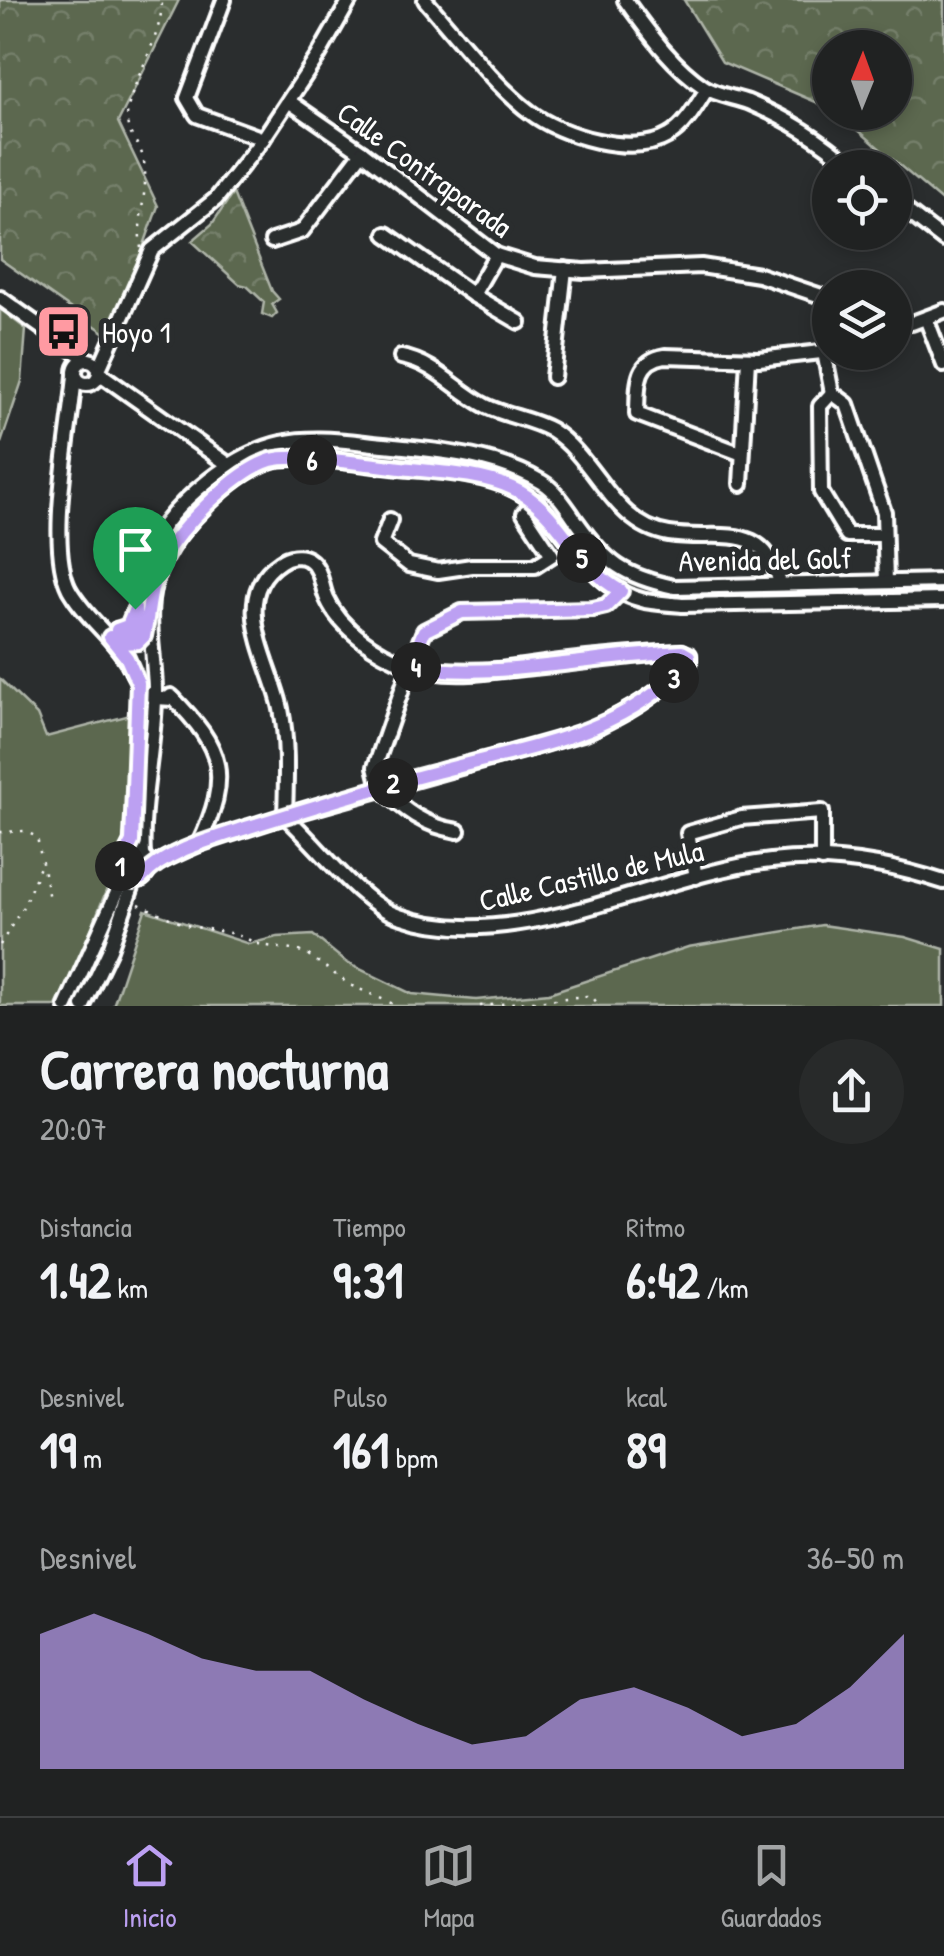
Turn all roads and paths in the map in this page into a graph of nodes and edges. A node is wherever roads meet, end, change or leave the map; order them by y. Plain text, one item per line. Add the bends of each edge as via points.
1 (162, 0) edge
2 (224, 0) edge
3 (350, 0) edge
4 (425, 0) edge
5 (625, 0) edge
6 (707, 89) junction
7 (290, 102) junction
8 (264, 140) junction
9 (832, 150) edge
10 (362, 152) junction
11 (912, 215) edge
12 (386, 234) dead end
13 (272, 240) dead end
14 (944, 240) edge
15 (496, 255) junction
16 (146, 263) junction
17 (565, 269) junction
18 (812, 293) edge
19 (473, 295) junction
20 (0, 298) edge
21 (944, 311) edge
22 (926, 318) junction
23 (519, 322) dead end
24 (912, 324) edge
25 (812, 353) edge
26 (400, 357) dead end
27 (748, 359) junction
28 (944, 365) edge
29 (87, 367) junction
30 (829, 370) edge
31 (554, 377) dead end
32 (832, 393) junction
33 (73, 403) junction
34 (742, 454) junction
35 (229, 465) junction
36 (741, 484) dead end
37 (537, 502) junction
38 (390, 520) dead end
39 (884, 535) junction
40 (944, 581) edge
41 (886, 582) junction
42 (780, 584) junction
43 (621, 591) junction
44 (150, 600) junction
45 (944, 600) edge
46 (135, 609) junction
47 (114, 634) junction
48 (138, 642) junction
49 (410, 666) junction
50 (155, 681) junction
51 (138, 683) junction
52 (155, 698) junction
53 (174, 699) junction
54 (380, 787) junction
55 (286, 816) junction
56 (458, 831) dead end
57 (0, 832) edge
58 (199, 844) junction
59 (128, 855) junction
60 (145, 860) junction
61 (822, 860) junction
62 (42, 861) junction
63 (696, 876) junction
64 (129, 879) junction
65 (944, 882) edge
66 (129, 896) junction
67 (50, 899) dead end
68 (0, 946) edge
69 (66, 1006) edge
70 (83, 1006) edge
71 (398, 1006) edge
72 (480, 1006) edge
73 (599, 1006) edge

1 - 16 path via 162,17 128,108 127,133 143,158 140,244
2 - 8 street via 186,98 197,115
3 - 7 street
4 - 6 street via 530,113 578,137 627,145 668,137
5 - 6 street via 680,68
6 - 9 street via 813,134
7 - 8 street
7 - 10 street, Calle Contraparada
8 - 16 street via 216,199 152,250
10 - 13 street via 302,231
10 - 15 street, Calle Contraparada
11 - 14 street
12 - 19 street
15 - 17 street, Calle Contraparada
15 - 19 street
16 - 29 street via 111,337
17 - 18 street, Calle Contraparada via 701,266 760,275
17 - 31 street
19 - 23 street
20 - 29 street
21 - 22 street
22 - 24 street
22 - 28 street
25 - 27 street
26 - 42 street via 443,374 483,404 550,430 632,520 649,530 739,536 760,545
27 - 34 street
27 - 34 street via 651,358 640,371 636,414
29 - 33 street
29 - 33 street via 95,381
29 - 35 street
30 - 32 street
32 - 39 street via 847,404 884,512
32 - 39 street via 820,406 821,492 848,536
33 - 47 street via 59,554 69,588 97,624
34 - 36 street
35 - 42 street, Avenida del Golf via 284,440 320,437 468,456 546,484 589,539 634,578 674,587
35 - 46 street, Avenida del Golf via 167,517 148,553
37 - 38 street via 524,513 552,556 535,566 438,571 410,564 381,543
37 - 43 street, Avenida del Golf via 586,565
37 - 44 street, Avenida del Golf via 468,476 272,460 224,489 173,540
39 - 41 street
40 - 41 street, Avenida del Golf
41 - 42 street, Avenida del Golf
43 - 45 street, Avenida del Golf via 683,605
43 - 49 path via 593,609 462,612 424,631
44 - 48 street
44 - 50 street, Avenida del Golf
46 - 47 street via 128,626
46 - 48 street, Avenida del Golf
47 - 48 street via 122,643
47 - 51 street
48 - 50 street
48 - 51 street, Avenida del Golf
49 - 54 street via 375,768
49 - 54 street via 475,672 603,657 689,656 656,694 586,732
49 - 55 street via 342,625 312,561 300,555 283,559 265,575 254,630 281,710
50 - 52 street, Avenida del Golf
50 - 53 street
51 - 52 street
51 - 59 street, Avenida del Golf
52 - 53 street
52 - 60 street, Avenida del Golf
53 - 58 street via 206,734 220,770 213,813
54 - 55 street
54 - 56 street via 412,816
55 - 58 street
55 - 63 street, Calle Castillo de Mula via 363,893 396,916 445,928 512,924
57 - 62 path via 34,834
58 - 60 street
59 - 60 street
59 - 64 street, Avenida del Golf via 120,865
60 - 64 street via 142,878
61 - 63 street, Calle Castillo de Mula via 771,861
61 - 63 street via 822,812 741,818 688,833
61 - 65 street, Calle Castillo de Mula via 909,870
62 - 67 path
62 - 68 path
64 - 66 street
64 - 69 street
66 - 70 street
66 - 71 path via 185,925 304,952
72 - 73 path via 587,996

